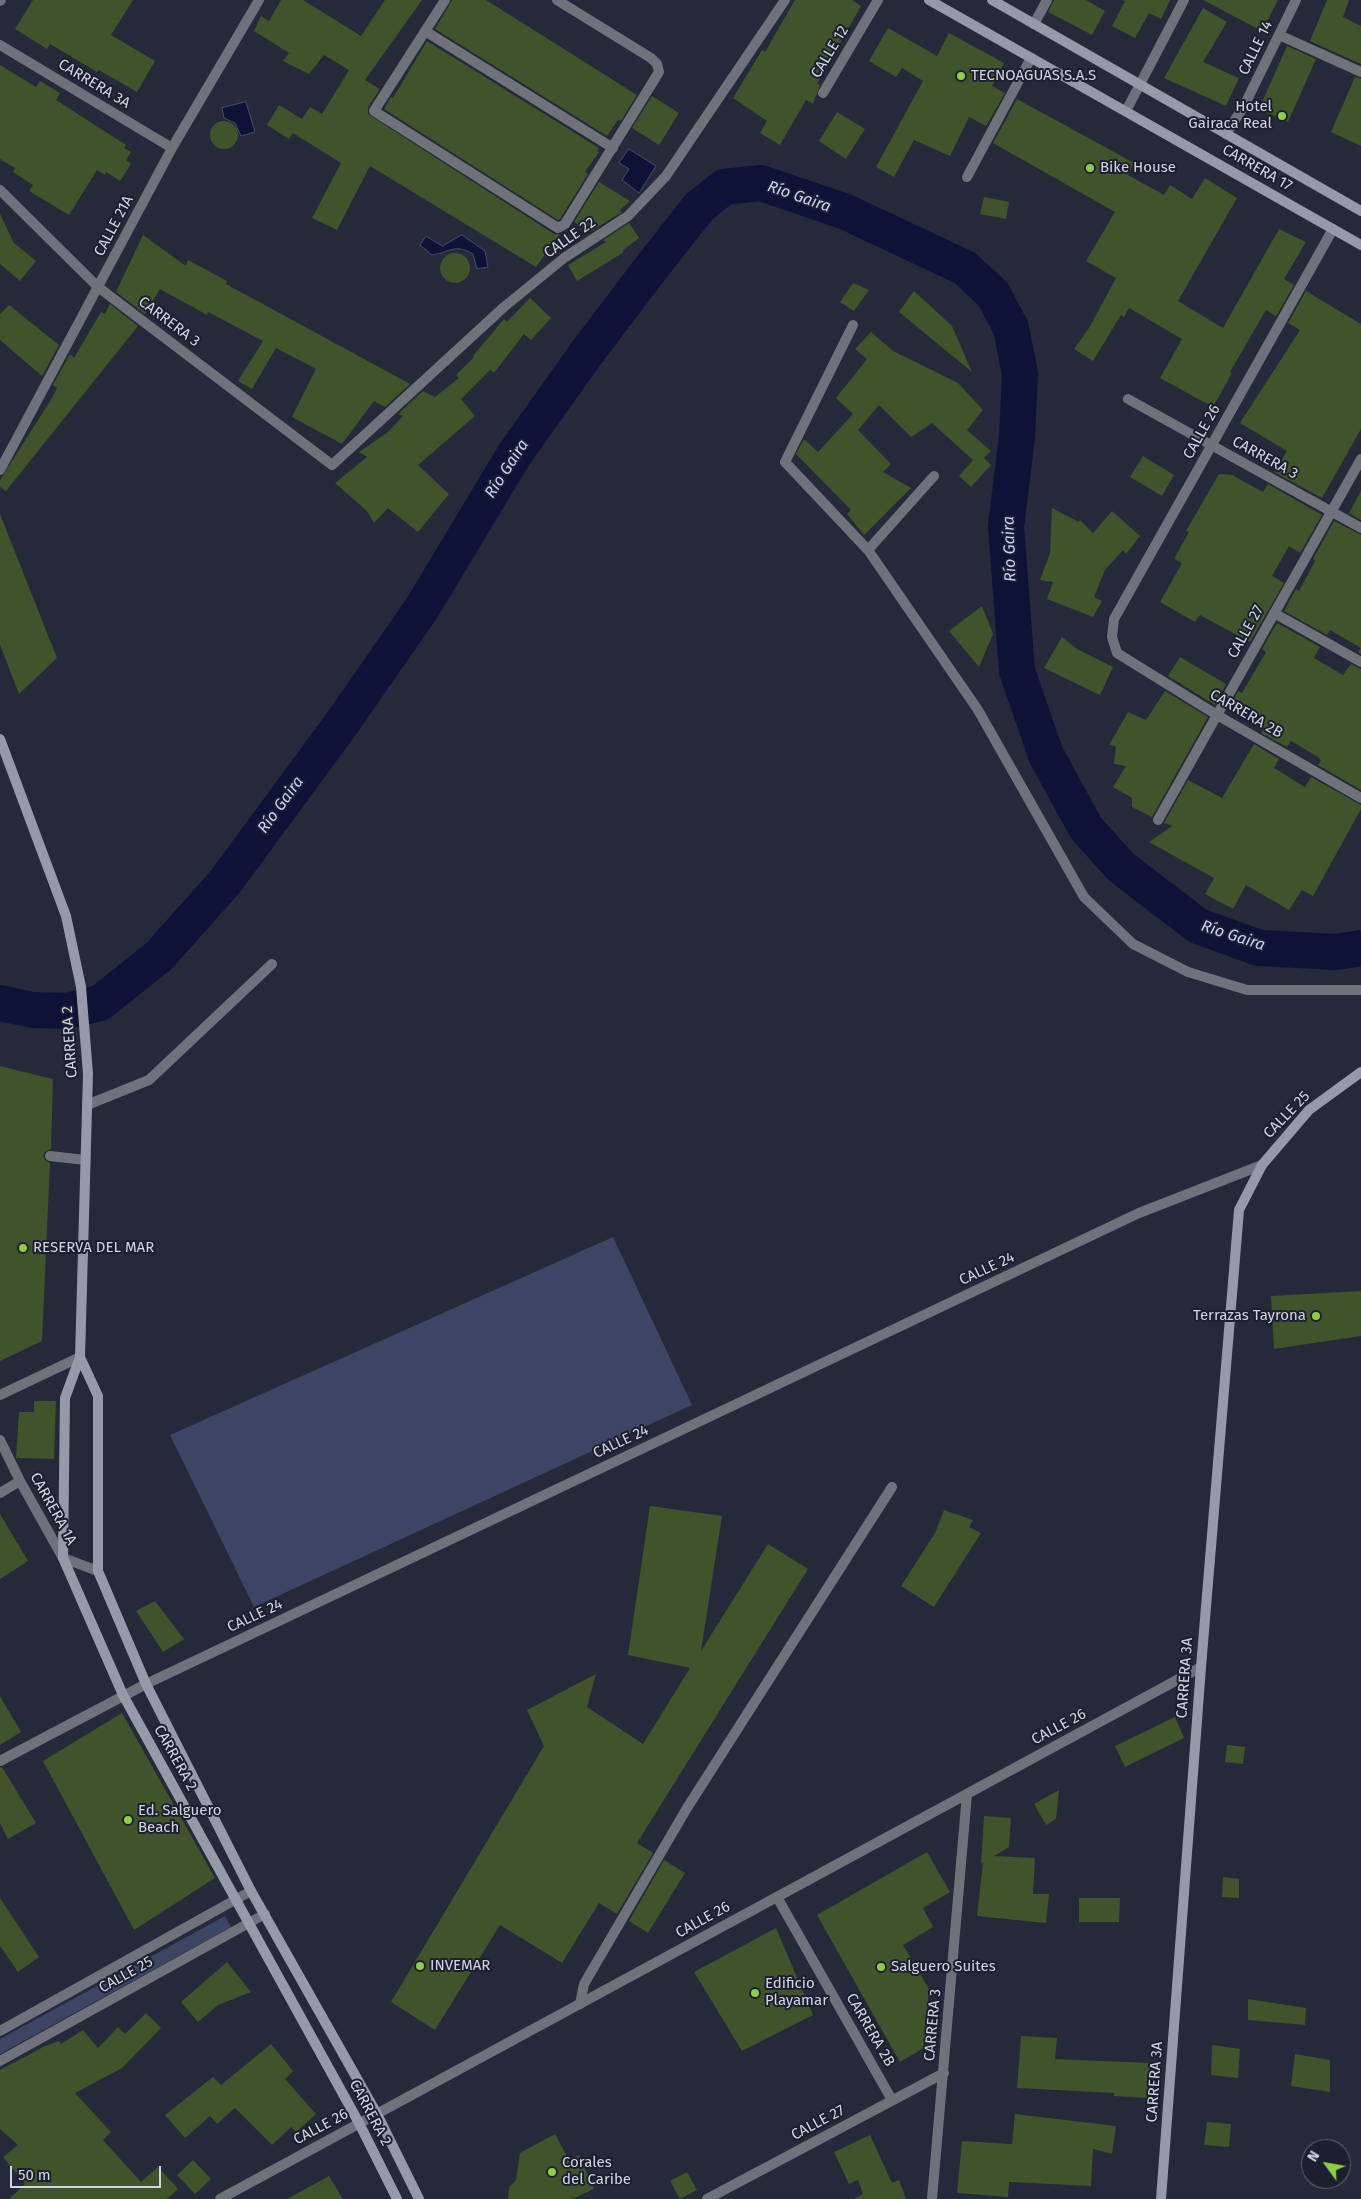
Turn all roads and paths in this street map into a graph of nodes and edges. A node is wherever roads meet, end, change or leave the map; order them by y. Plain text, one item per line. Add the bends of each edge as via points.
1 (259, 0) edge
2 (445, 0) edge
3 (557, 0) edge
4 (785, 0) edge
5 (878, 0) edge
6 (929, 0) edge
7 (992, 0) edge
8 (1048, 0) edge
9 (1184, 0) edge
10 (1296, 0) edge
11 (1034, 24) junction
12 (425, 31) junction
13 (1278, 35) junction
14 (0, 45) edge
15 (1031, 58) junction
16 (1361, 72) edge
17 (1140, 84) junction
18 (824, 93) dead end
19 (1126, 111) junction
20 (1226, 134) junction
21 (172, 148) junction
22 (613, 148) junction
23 (967, 176) dead end
24 (0, 190) edge
25 (1361, 211) edge
26 (1333, 229) junction
27 (1361, 245) edge
28 (98, 288) junction
29 (853, 325) dead end
30 (1128, 400) dead end
31 (1212, 445) junction
32 (1361, 459) edge
33 (332, 465) joint
34 (0, 470) edge
35 (934, 476) dead end
36 (1331, 512) junction
37 (1361, 528) edge
38 (868, 550) junction
39 (1274, 613) junction
40 (1117, 653) joint
41 (1361, 662) edge
42 (1217, 715) junction
43 (0, 739) edge
44 (1361, 798) edge
45 (1158, 820) dead end
46 (272, 964) dead end
47 (1361, 990) edge
48 (1361, 1072) edge
49 (87, 1105) junction
50 (50, 1156) dead end
51 (85, 1160) junction
52 (1262, 1165) junction
53 (80, 1357) junction
54 (0, 1395) edge
55 (0, 1440) edge
56 (20, 1481) junction
57 (892, 1488) dead end
58 (0, 1493) edge
59 (63, 1558) junction
60 (98, 1571) junction
61 (1201, 1667) junction
62 (146, 1684) junction
63 (123, 1695) junction
64 (0, 1761) edge
65 (967, 1794) junction
66 (251, 1891) junction
67 (777, 1897) junction
68 (235, 1900) junction
69 (265, 1914) junction
70 (248, 1924) junction
71 (580, 2004) junction
72 (0, 2031) edge
73 (0, 2061) edge
74 (944, 2073) junction
75 (892, 2100) junction
76 (377, 2114) junction
77 (359, 2123) junction
78 (220, 2199) edge
79 (397, 2199) edge
80 (419, 2199) edge
81 (707, 2199) edge
82 (932, 2199) edge
83 (1161, 2199) edge

1 - 21 street, CALLE 21A
2 - 12 street
3 - 22 street via 657,64 659,72
4 - 33 street, CALLE 22 via 666,176 628,216 564,258 504,307
5 - 18 street, CALLE 12
6 - 15 street, CARRERA 17
7 - 11 street, CARRERA 17
8 - 11 street
9 - 17 street
10 - 13 street, CALLE 14
11 - 17 street, CARRERA 17
12 - 22 street
12 - 22 street via 374,111 552,226 558,228 565,224
13 - 16 street
13 - 20 street, CALLE 14 via 1244,106
14 - 21 street, CARRERA 3A
15 - 19 street, CARRERA 17
15 - 23 street
17 - 19 street
17 - 20 street, CARRERA 17
19 - 26 street, CARRERA 17
20 - 25 street, CARRERA 17
21 - 28 street, CALLE 21A
24 - 28 street, CARRERA 3
26 - 27 street, CARRERA 17
26 - 31 street, CALLE 26
28 - 33 street, CARRERA 3
28 - 34 street, CALLE 21A
29 - 38 street via 785,462
30 - 31 street, CARRERA 3
31 - 36 street, CARRERA 3
31 - 40 street, CALLE 26 via 1114,619 1112,636
32 - 36 street, CALLE 27
35 - 38 street
36 - 37 street, CARRERA 3
36 - 39 street, CALLE 27
38 - 47 street via 978,710 1084,897 1133,944 1188,972 1247,990
39 - 41 street
39 - 42 street, CALLE 27
40 - 42 street, CARRERA 2B
42 - 44 street, CARRERA 2B
42 - 45 street, CALLE 27
43 - 49 street, CARRERA 2 via 66,916 81,987 88,1074
46 - 49 street via 149,1080
48 - 52 street, CALLE 25 via 1309,1110
49 - 51 street, CARRERA 2
50 - 51 street
51 - 53 street, CARRERA 2
52 - 61 street, CARRERA 3A via 1239,1210
52 - 62 street, CALLE 24 via 1140,1214
53 - 54 street
53 - 59 street, CARRERA 2 via 65,1398
53 - 60 street, CARRERA 2 via 98,1396
55 - 56 street, CARRERA 1A
56 - 58 street
56 - 59 street, CARRERA 1A
57 - 71 street via 687,1808 584,1984
59 - 60 street, CARRERA 1A
59 - 63 street, CARRERA 2
60 - 62 street, CARRERA 2
61 - 65 street, CALLE 26
61 - 83 street, CARRERA 3A
62 - 63 street, CALLE 24
62 - 66 street, CARRERA 2
63 - 64 street, CALLE 24
63 - 68 street, CARRERA 2
65 - 67 street, CALLE 26
65 - 74 street, CARRERA 3
66 - 68 street, CALLE 25
66 - 69 street, CARRERA 2
67 - 71 street, CALLE 26
67 - 75 street, CARRERA 2B
68 - 70 street, CARRERA 2
68 - 72 street, CALLE 25
69 - 70 street, CALLE 25
69 - 76 street, CARRERA 2
70 - 73 street, CALLE 25
70 - 77 street, CARRERA 2
71 - 76 street, CALLE 26
74 - 75 street, CALLE 27
74 - 82 street, CARRERA 3
75 - 81 street, CALLE 27
76 - 77 street, CALLE 26
76 - 80 street, CARRERA 2
77 - 78 street, CALLE 26
77 - 79 street, CARRERA 2

